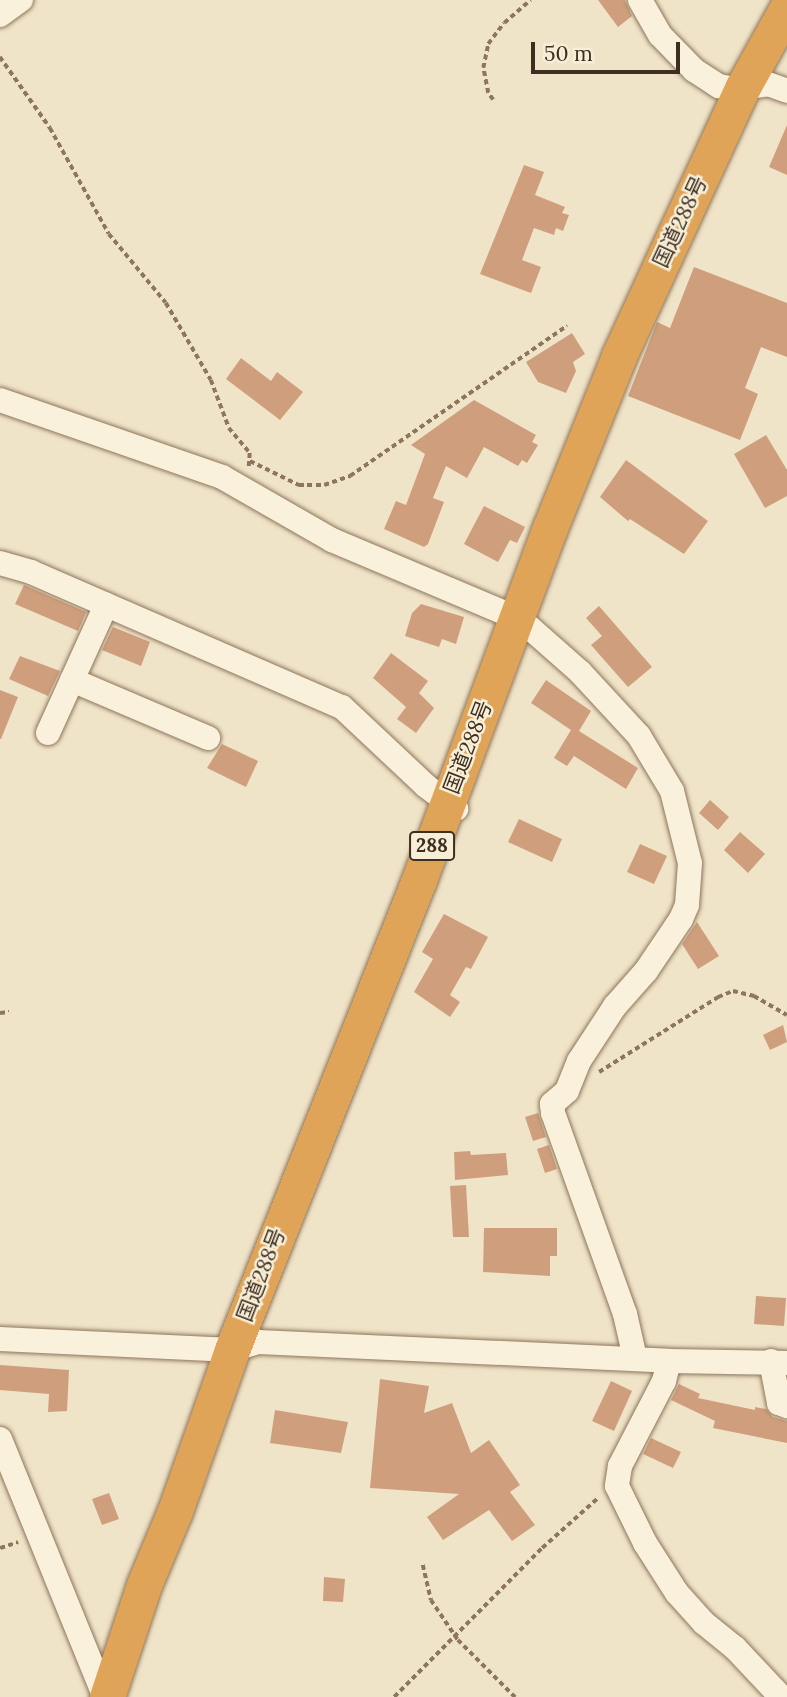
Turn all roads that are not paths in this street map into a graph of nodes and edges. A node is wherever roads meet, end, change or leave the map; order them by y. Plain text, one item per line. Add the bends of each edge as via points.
1 (21, 0) edge
2 (640, 0) edge
3 (787, 8) edge
4 (0, 15) edge
5 (787, 37) edge
6 (764, 88) edge
7 (0, 400) edge
8 (0, 563) edge
9 (106, 605) junction
10 (523, 622) junction
11 (72, 680) junction
12 (48, 733) dead end
13 (208, 738) dead end
14 (452, 806) junction
15 (0, 1339) edge
16 (245, 1346) junction
17 (635, 1358) junction
18 (669, 1361) junction
19 (779, 1362) edge
20 (787, 1406) edge
21 (0, 1438) edge
22 (106, 1697) edge
23 (121, 1697) edge
24 (780, 1697) edge

1 - 4 street
2 - 6 street via 660,35 694,70 719,86
3 - 6 highway, 国道288号 / 288
5 - 6 highway, 国道288号 / 288
6 - 10 highway, 国道288号 / 288 via 619,356
7 - 10 street via 244,487 332,540
8 - 9 street
9 - 11 street
9 - 14 street via 342,707
10 - 14 highway, 国道288号 / 288
10 - 17 street via 580,673 639,736 672,791 690,863 687,905 681,919 592,1039 567,1091 552,1104
11 - 12 street
11 - 13 street
14 - 16 highway, 国道288号 / 288
15 - 16 street
16 - 17 street
16 - 22 highway, 国道288号 / 288 via 144,1586
16 - 23 highway, 国道288号 / 288
17 - 18 street
18 - 19 street
18 - 24 street via 664,1381 620,1466 617,1486 677,1593
19 - 20 street via 779,1403
21 - 22 street

